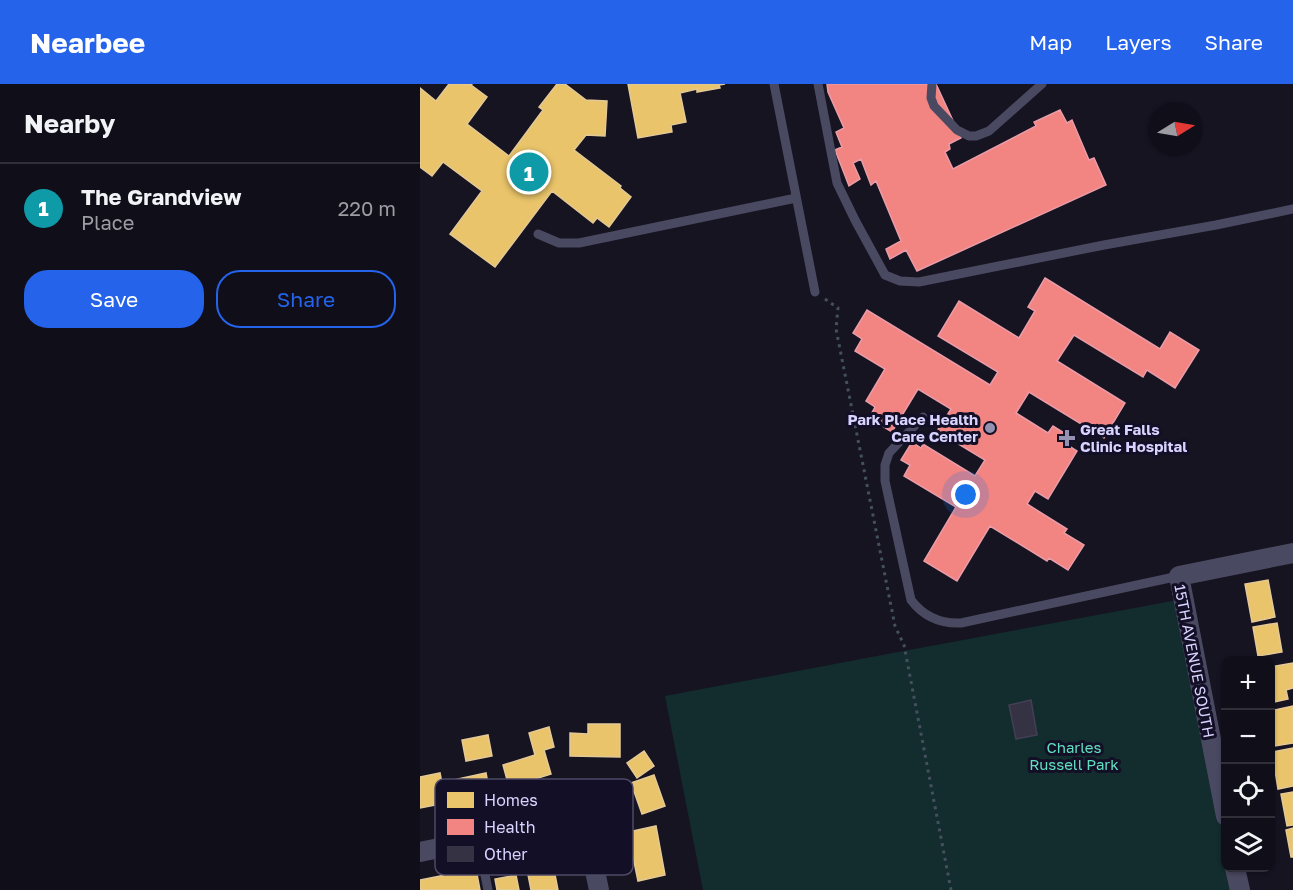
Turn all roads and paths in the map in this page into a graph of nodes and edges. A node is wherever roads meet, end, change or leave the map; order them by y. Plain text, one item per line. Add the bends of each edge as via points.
1 (774, 84) edge
2 (818, 84) edge
3 (932, 84) edge
4 (1042, 84) edge
5 (796, 198) junction
6 (1293, 209) edge
7 (538, 234) dead end
8 (815, 292) joint
9 (923, 417) dead end
10 (1293, 553) edge
11 (1179, 576) junction
12 (1221, 790) edge
13 (435, 849) edge
14 (420, 852) edge
15 (1236, 872) edge
16 (485, 875) edge
17 (596, 875) edge
18 (488, 890) edge
19 (599, 890) edge
20 (951, 890) edge
21 (1240, 890) edge

1 - 5 lane
2 - 6 lane via 837,183 885,275 900,281 919,282
3 - 4 lane via 934,106 957,130 976,136 989,131
5 - 7 lane via 579,243 559,243
5 - 8 lane
8 - 20 path via 838,308 836,329 895,626 904,645
9 - 11 lane via 889,453 885,481 911,600 929,617 961,624
10 - 11 street
11 - 12 street, 15TH AVENUE SOUTH
13 - 14 street
15 - 21 street
16 - 18 lane
17 - 19 street

